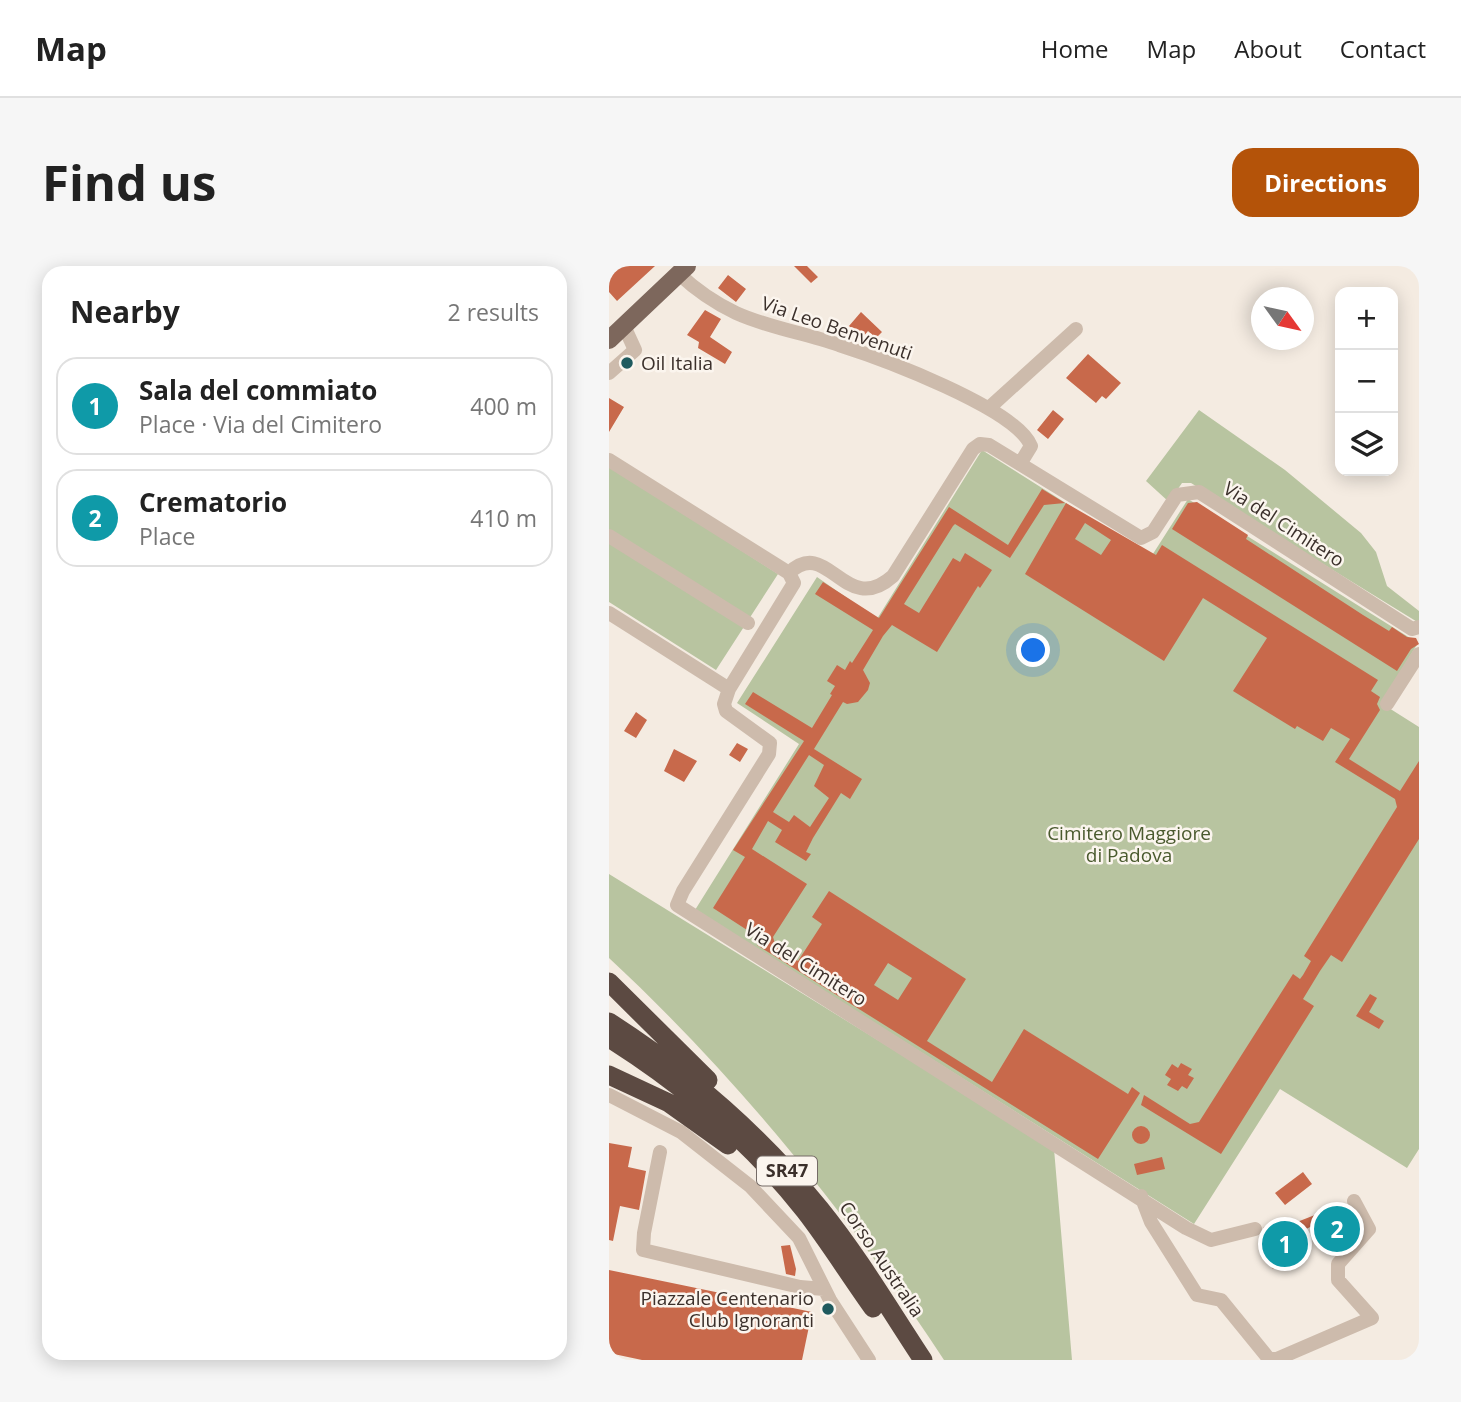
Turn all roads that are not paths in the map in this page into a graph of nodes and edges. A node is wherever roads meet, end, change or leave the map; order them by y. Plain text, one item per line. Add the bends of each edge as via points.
1 (683, 270) edge
2 (624, 326) junction
3 (1076, 329) dead end
4 (609, 340) edge
5 (609, 373) edge
6 (989, 408) junction
7 (609, 460) edge
8 (1020, 464) junction
9 (609, 536) edge
10 (789, 573) junction
11 (609, 613) edge
12 (748, 623) dead end
13 (1419, 627) edge
14 (1419, 654) edge
15 (729, 689) junction
16 (1387, 704) dead end
17 (609, 982) edge
18 (609, 1023) edge
19 (609, 1038) edge
20 (609, 1074) edge
21 (609, 1095) edge
22 (660, 1152) dead end
23 (1141, 1196) junction
24 (1354, 1201) dead end
25 (807, 1204) junction
26 (1255, 1229) dead end
27 (1198, 1233) junction
28 (1163, 1241) junction
29 (824, 1289) junction
30 (1270, 1359) edge
31 (869, 1360) edge
32 (908, 1360) edge
33 (923, 1360) edge

1 - 2 main road
1 - 6 street, Via Leo Benvenuti via 703,294 738,314 885,361
2 - 4 main road
2 - 5 street via 635,350
3 - 6 street
6 - 8 street, Via Leo Benvenuti via 1028,438 1031,446
7 - 10 street
8 - 10 street, Via del Cimitero via 989,445 972,449 893,576 882,585 860,590 817,563 803,563
8 - 13 street, Via del Cimitero via 1141,538 1153,533 1177,495 1199,492 1412,629
9 - 12 street
10 - 15 street via 795,583 791,591
11 - 15 street
14 - 16 street
15 - 23 street, Via del Cimitero via 726,711 770,743 769,754 677,905
17 - 25 highway via 792,1167
18 - 25 highway, Corso Australia / SR47 via 722,1105 770,1151
19 - 25 highway, Corso Australia / SR47 via 710,1113
20 - 25 highway via 669,1102
21 - 29 street via 681,1132 722,1161 799,1238
22 - 29 street via 643,1250
23 - 27 street, Via del Cimitero
23 - 28 street
24 - 30 street via 1369,1229 1338,1264 1338,1280 1372,1318
25 - 32 highway, Corso Australia / SR47
25 - 33 highway, Corso Australia / SR47
26 - 27 street via 1211,1240
27 - 28 street
28 - 30 street via 1197,1295 1221,1300
29 - 31 street

